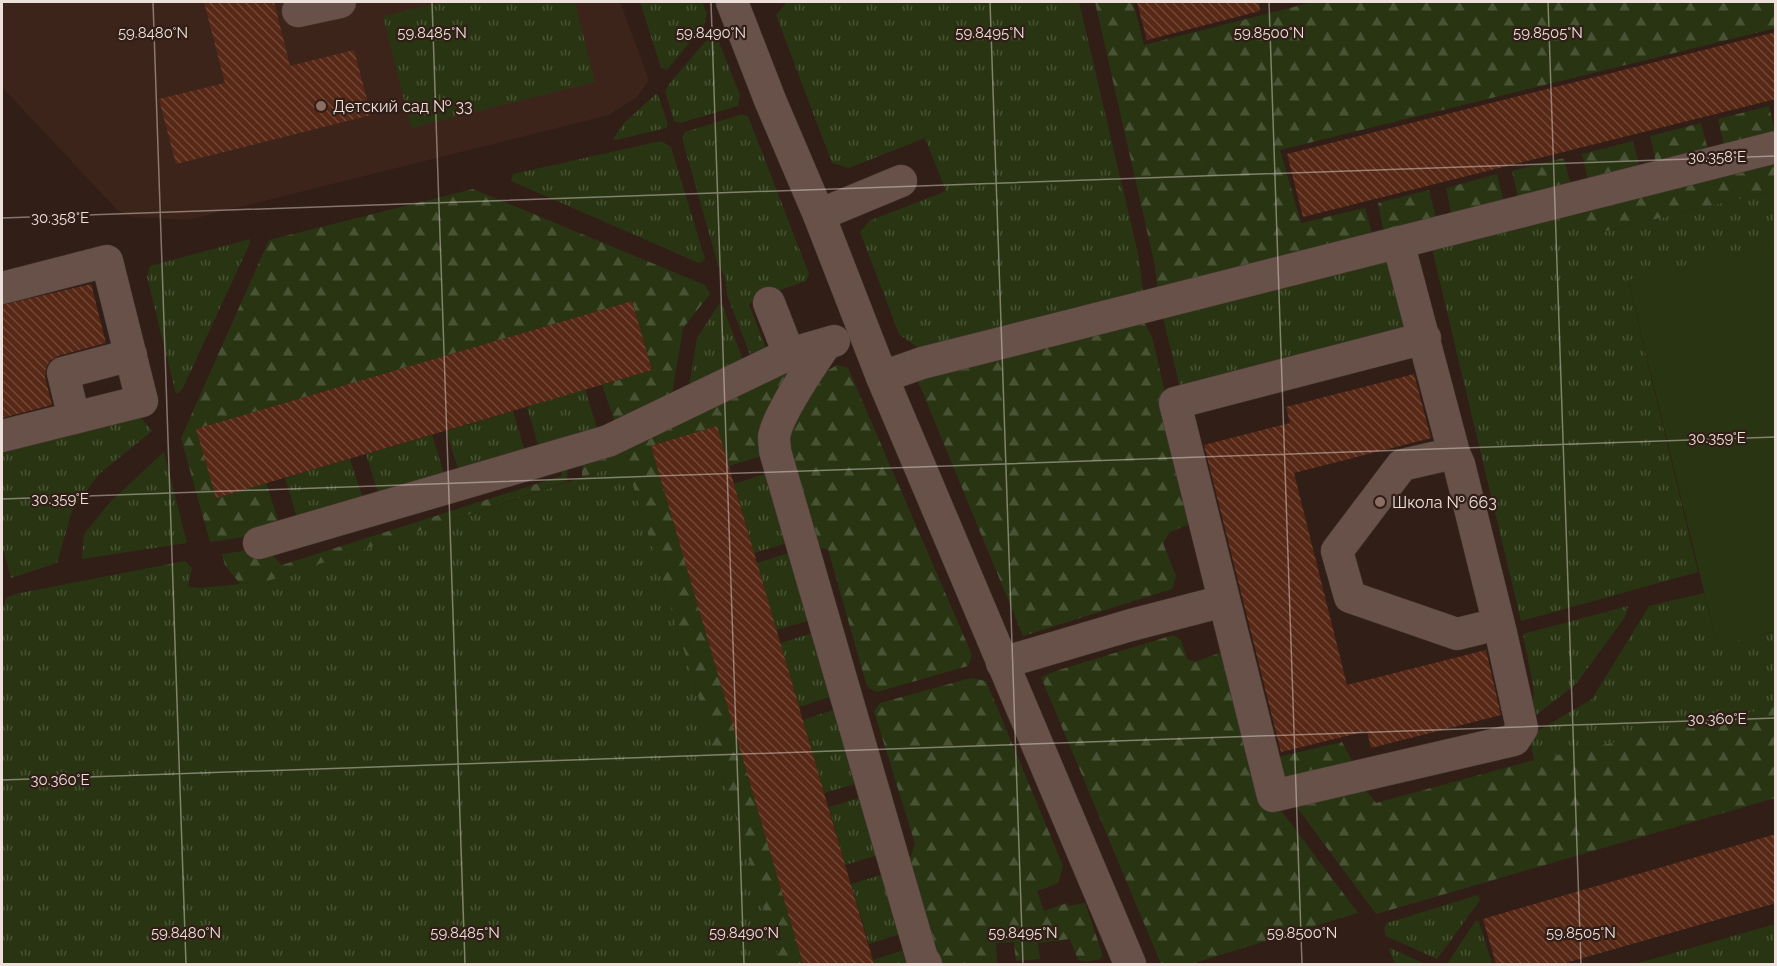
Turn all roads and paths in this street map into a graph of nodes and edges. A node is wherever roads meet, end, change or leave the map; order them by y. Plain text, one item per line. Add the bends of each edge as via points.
1 (340, 2) edge
2 (736, 2) edge
3 (298, 11) dead end
4 (1776, 147) edge
5 (901, 181) dead end
6 (819, 215) junction
7 (1398, 242) junction
8 (2, 288) edge
9 (769, 303) dead end
10 (862, 329) junction
11 (1425, 339) junction
12 (131, 355) junction
13 (808, 356) junction
14 (882, 377) junction
15 (74, 418) junction
16 (2, 436) edge
17 (1454, 453) junction
18 (258, 543) dead end
19 (1224, 601) junction
20 (1498, 624) junction
21 (1002, 663) junction
22 (1119, 961) edge
23 (926, 964) edge

1 - 3 street
2 - 6 street via 770,100
4 - 7 street
5 - 6 street
6 - 10 street
7 - 11 street
7 - 14 street via 922,363
8 - 12 street via 107,261
9 - 13 street
10 - 13 street
10 - 14 street
11 - 17 street
11 - 19 street via 1174,403
12 - 15 street via 63,373
12 - 15 street via 142,401
13 - 18 street via 608,441
13 - 23 street via 774,436 775,451
14 - 21 street
15 - 16 street
17 - 20 street
17 - 20 street via 1402,465 1337,551 1350,597 1457,634
19 - 20 street via 1273,796 1515,740 1522,728
19 - 21 street
21 - 22 street

